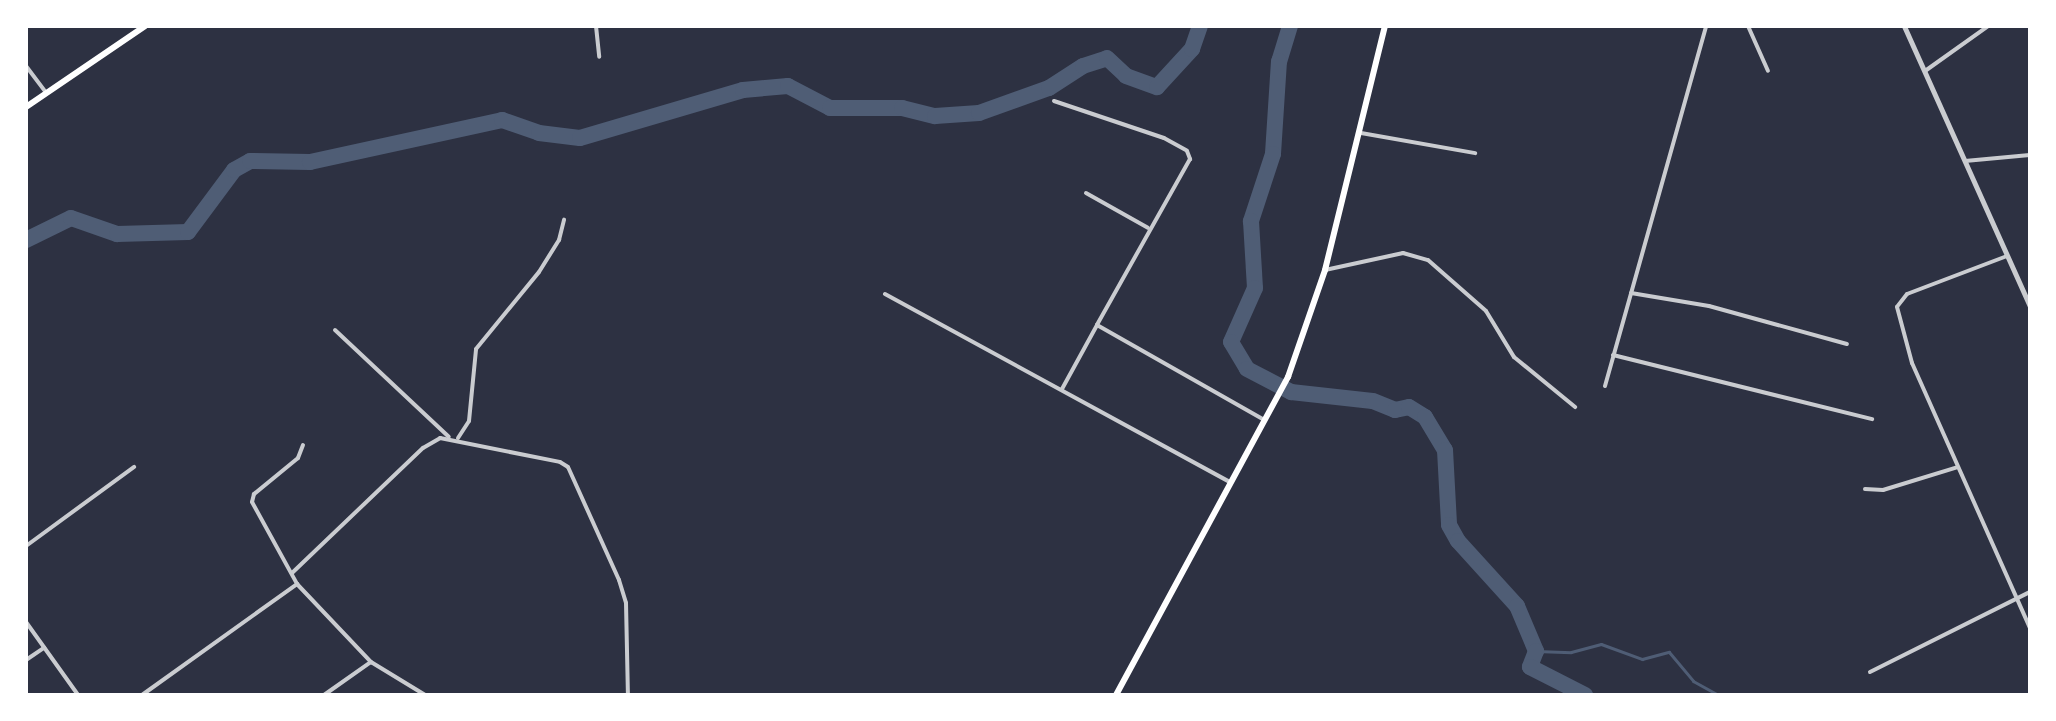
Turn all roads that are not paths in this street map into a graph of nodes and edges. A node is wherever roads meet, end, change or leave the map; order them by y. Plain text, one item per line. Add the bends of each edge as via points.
1 (145, 26) edge
2 (596, 26) edge
3 (1385, 26) edge
4 (1706, 26) edge
5 (1748, 26) edge
6 (1904, 26) edge
7 (1988, 26) edge
8 (599, 57) dead end
9 (26, 66) edge
10 (1768, 71) dead end
11 (1924, 71) junction
12 (46, 93) junction
13 (1054, 101) dead end
14 (26, 107) edge
15 (1361, 133) junction
16 (1475, 153) dead end
17 (2030, 155) edge
18 (1964, 161) junction
19 (1086, 193) dead end
20 (564, 220) dead end
21 (1148, 228) junction
22 (2007, 256) junction
23 (1325, 270) junction
24 (1631, 293) junction
25 (885, 294) dead end
26 (2030, 307) edge
27 (1097, 325) junction
28 (335, 330) dead end
29 (1847, 344) dead end
30 (1613, 355) junction
31 (1605, 386) dead end
32 (1062, 389) junction
33 (1575, 407) dead end
34 (1872, 419) dead end
35 (1266, 422) junction
36 (449, 437) junction
37 (458, 438) junction
38 (303, 445) dead end
39 (134, 467) dead end
40 (1958, 467) junction
41 (1233, 483) junction
42 (1865, 489) dead end
43 (26, 546) edge
44 (292, 573) junction
45 (297, 584) junction
46 (2030, 592) edge
47 (2016, 599) junction
48 (26, 622) edge
49 (2030, 628) edge
50 (44, 647) junction
51 (26, 660) edge
52 (371, 662) junction
53 (1870, 672) dead end
54 (414, 692) edge
55 (78, 695) edge
56 (142, 695) edge
57 (324, 695) edge
58 (425, 695) edge
59 (628, 695) edge
60 (1116, 695) edge

1 - 12 main road
2 - 8 street
3 - 15 main road
4 - 24 street
5 - 10 street
6 - 11 street
7 - 11 street
9 - 12 street
11 - 18 street
12 - 14 main road
13 - 21 street via 1187,151 1190,159
15 - 16 street
15 - 23 main road
17 - 18 street
18 - 22 street
19 - 21 street
20 - 37 street via 559,240 539,272 476,349 469,421
21 - 27 street
22 - 26 street
22 - 40 street via 1907,294 1897,307 1912,363
23 - 33 street via 1403,253 1428,260 1486,311 1514,357
23 - 35 main road via 1288,377
24 - 29 street via 1709,306
24 - 30 street
25 - 32 street
27 - 32 street
27 - 35 street
28 - 36 street
30 - 31 street
30 - 34 street
32 - 41 street
35 - 41 main road
36 - 37 street
36 - 44 street via 423,448
37 - 59 street via 473,447 551,458 568,467 626,603
38 - 44 street via 298,458 254,494 252,502
39 - 43 street
40 - 42 street via 1883,490
40 - 47 street
41 - 60 main road
44 - 45 street
45 - 52 street
45 - 56 street
46 - 47 street
47 - 49 street
47 - 53 street
48 - 50 street
50 - 51 street
50 - 55 street
52 - 54 street
52 - 57 street
54 - 58 street

